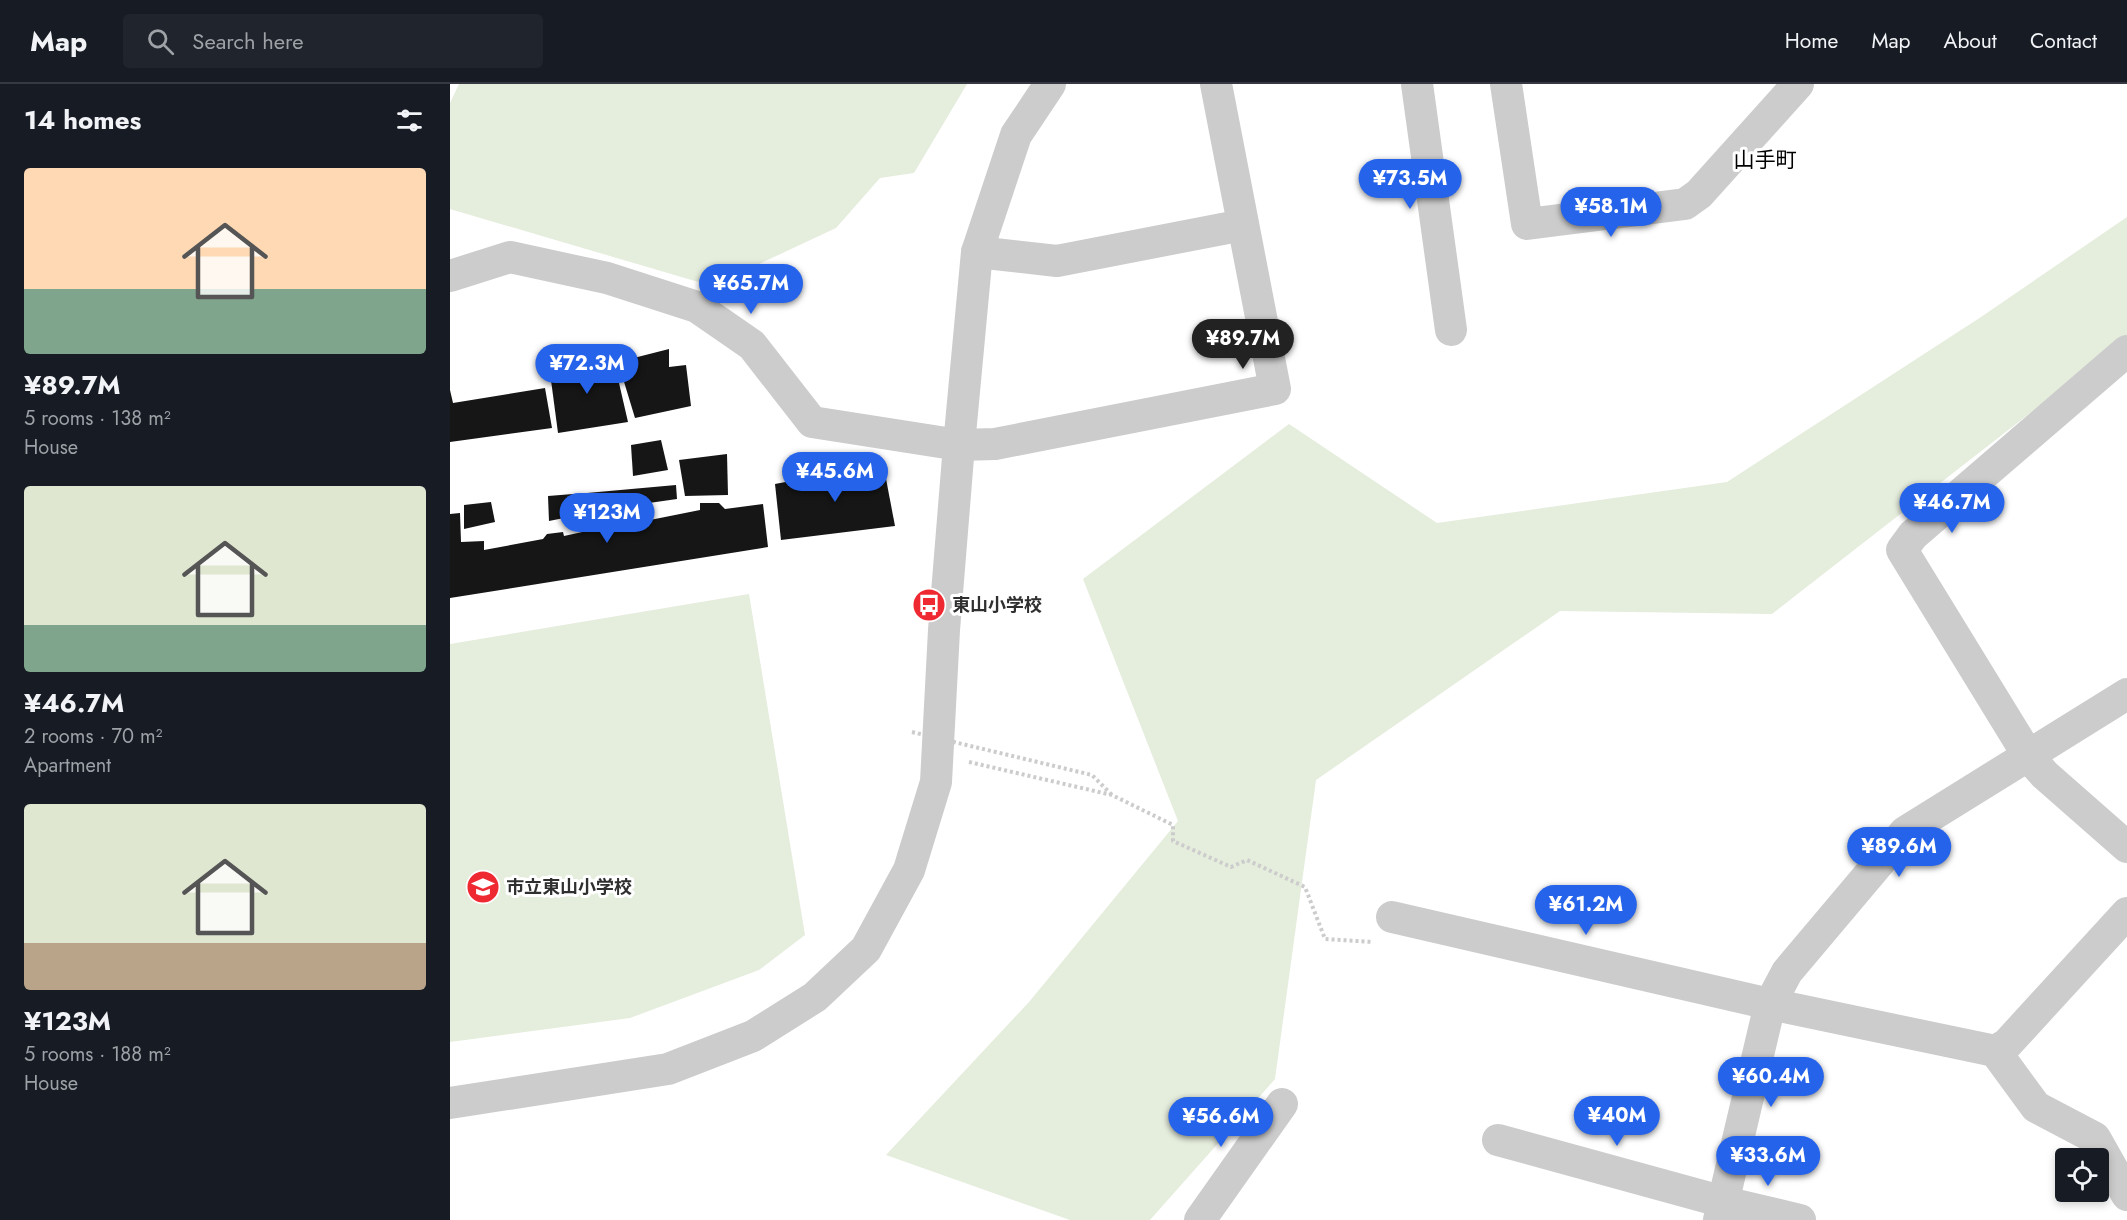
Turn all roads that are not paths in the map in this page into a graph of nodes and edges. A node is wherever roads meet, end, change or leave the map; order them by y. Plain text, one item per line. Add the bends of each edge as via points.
1 (1050, 84) edge
2 (1216, 84) edge
3 (1417, 84) edge
4 (1506, 84) edge
5 (1798, 84) edge
6 (1243, 225) junction
7 (977, 252) junction
8 (450, 276) edge
9 (1451, 330) dead end
10 (2127, 351) edge
11 (959, 445) junction
12 (2127, 694) edge
13 (2029, 757) junction
14 (2127, 847) edge
15 (2127, 913) edge
16 (1392, 917) road end
17 (1770, 1004) junction
18 (1995, 1051) junction
19 (450, 1103) edge
20 (1282, 1104) dead end
21 (1498, 1140) dead end
22 (2127, 1195) edge
23 (1721, 1211) edge
24 (1200, 1220) edge
25 (1800, 1220) edge

1 - 7 street via 1016,135
2 - 6 street
3 - 9 street
4 - 5 street via 1527,224 1685,204 1699,194
6 - 7 street via 1057,261
6 - 11 street via 1275,389 995,444
7 - 11 street
8 - 11 street via 510,257 607,278 697,307 752,345 812,422
10 - 13 street via 1913,535 1902,550
11 - 19 street via 936,782 909,870 866,949 815,997 753,1036 668,1070
12 - 13 street
13 - 14 street
13 - 17 street via 1905,832 1788,972
15 - 18 street via 2007,1044
16 - 17 street
17 - 18 street
17 - 23 street
18 - 22 street via 2036,1107 2095,1138
20 - 24 street
21 - 23 street
23 - 25 street

